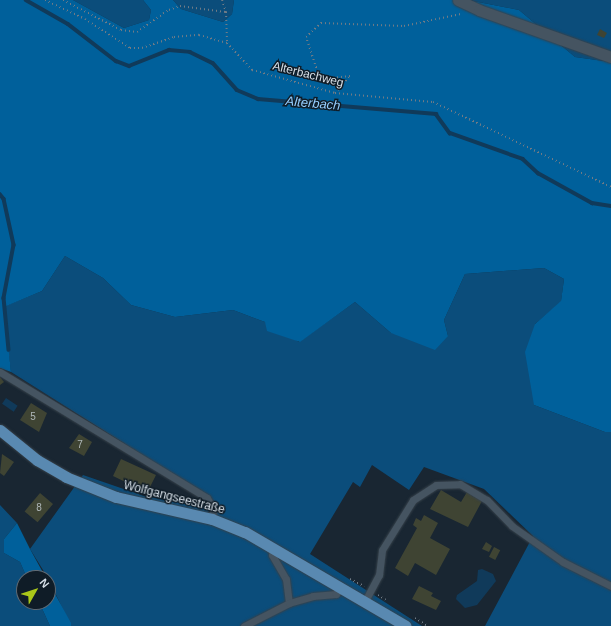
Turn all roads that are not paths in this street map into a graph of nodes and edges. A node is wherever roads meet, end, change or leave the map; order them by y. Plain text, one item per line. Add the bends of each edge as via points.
1 (458, 0) edge
2 (611, 57) edge
3 (0, 372) edge
4 (0, 430) edge
5 (212, 519) junction
6 (274, 548) junction
7 (611, 586) edge
8 (341, 587) junction
9 (364, 601) junction
10 (289, 603) junction
11 (244, 626) edge
12 (406, 626) edge

1 - 2 street via 479,10
3 - 5 lane via 207,498 213,508
4 - 5 main road, Wolfgangseestraße via 37,460 66,477 116,497
5 - 6 main road, Wolfgangseestraße via 246,532
6 - 8 main road, Wolfgangseestraße
6 - 10 lane via 272,555 286,579
7 - 9 lane via 563,562 512,526 487,500 460,484 436,485 413,500 382,550 379,575
8 - 9 main road, Wolfgangseestraße
8 - 10 lane via 336,594 313,596
9 - 12 main road, Wolfgangseestraße
10 - 11 lane

